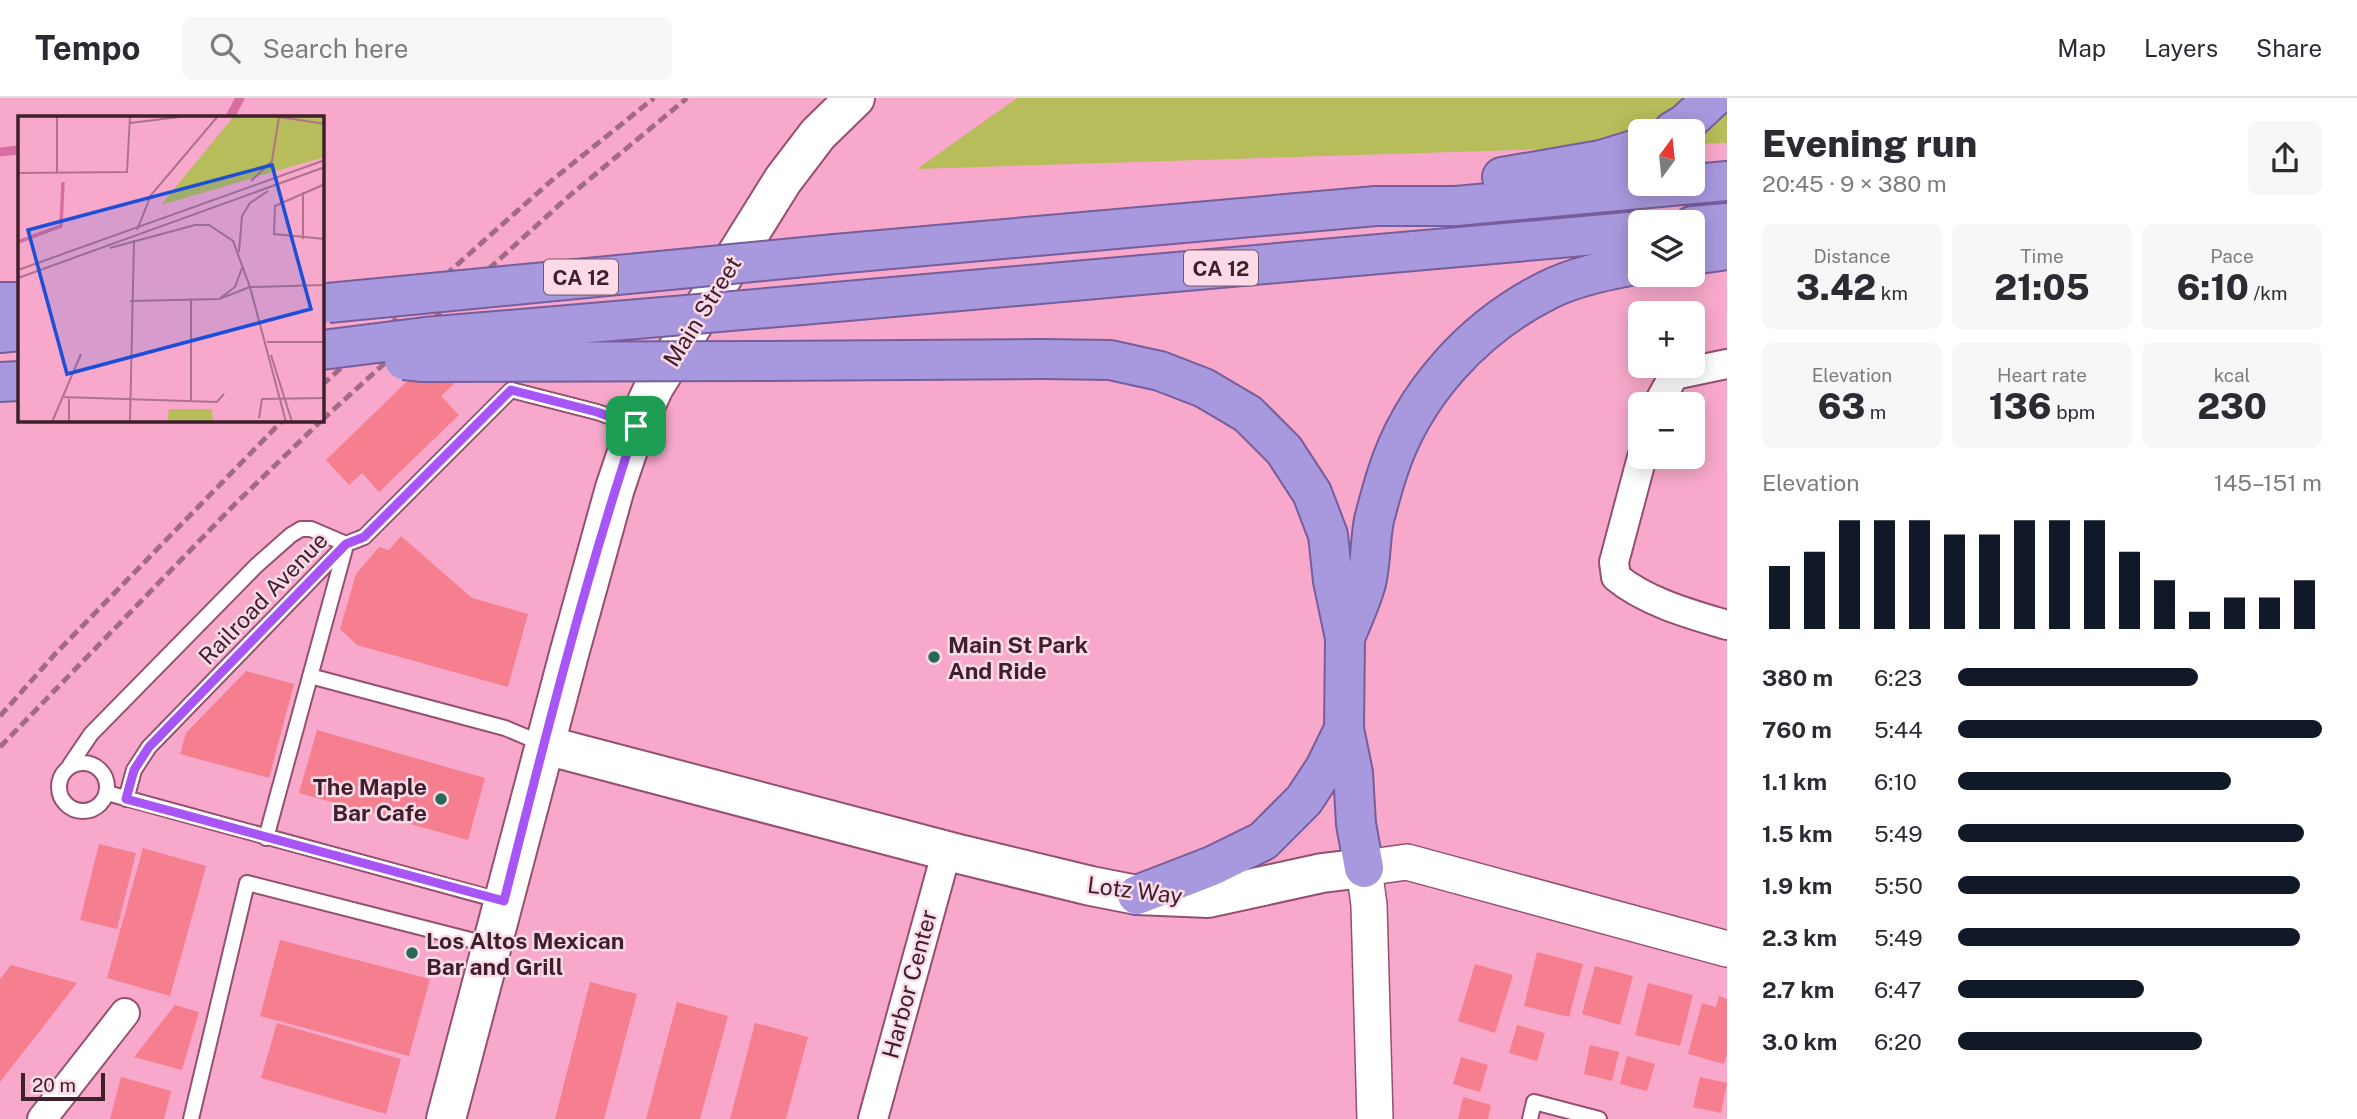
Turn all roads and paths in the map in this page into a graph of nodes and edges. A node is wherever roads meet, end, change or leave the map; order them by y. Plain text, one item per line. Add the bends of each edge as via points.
1 (855, 98) edge
2 (1713, 98) edge
3 (1690, 119) edge
4 (1628, 152) edge
5 (1727, 181) edge
6 (1376, 206) junction
7 (1727, 223) edge
8 (1705, 225) edge
9 (1628, 232) edge
10 (1727, 250) edge
11 (1705, 253) edge
12 (1628, 266) edge
13 (0, 302) edge
14 (18, 302) edge
15 (324, 303) edge
16 (18, 331) edge
17 (0, 333) edge
18 (324, 350) edge
19 (324, 350) edge
20 (1727, 364) edge
21 (18, 381) edge
22 (0, 383) edge
23 (1665, 392) edge
24 (636, 426) junction
25 (1639, 469) edge
26 (346, 544) junction
27 (1727, 625) edge
28 (1345, 638) junction
29 (310, 676) junction
30 (1344, 729) junction
31 (545, 745) junction
32 (70, 765) junction
33 (107, 793) junction
34 (126, 799) junction
35 (265, 838) junction
36 (947, 850) junction
37 (1364, 867) junction
38 (1137, 895) junction
39 (504, 901) junction
40 (492, 946) junction
41 (1727, 949) edge
42 (125, 1013) dead end
43 (41, 1119) edge
44 (191, 1119) edge
45 (446, 1119) edge
46 (873, 1119) edge
47 (1375, 1119) edge
48 (1530, 1119) edge
49 (1599, 1119) edge

1 - 24 main road, Main Street via 818,134 783,180 654,387
2 - 3 highway
4 - 6 highway via 1536,173 1451,183
5 - 6 highway, CA 12 via 1455,206
6 - 15 highway, CA 12, bridge
7 - 8 highway
9 - 18 highway, CA 12, bridge via 425,337
10 - 11 highway
12 - 28 highway via 1550,289 1509,312 1467,347 1432,386 1408,424 1387,472 1374,520 1366,583
13 - 14 highway
16 - 17 highway
19 - 28 highway, bridge via 423,362 1042,359 1110,360 1160,370 1204,388 1248,414 1284,450 1312,494 1328,536
20 - 23 street via 1674,375
21 - 22 highway
24 - 26 lane, Railroad Avenue via 511,390 364,537
24 - 31 main road, Main Street
25 - 27 street via 1614,562 1616,577 1678,609
26 - 29 lane
26 - 32 lane via 311,529 291,536 91,734
26 - 34 lane, Railroad Avenue via 149,747 134,770
28 - 30 highway
29 - 31 lane via 505,728
29 - 35 lane
30 - 37 highway
30 - 38 highway via 1304,800 1263,841
31 - 36 main road, Lotz Way
31 - 39 main road, Main Street
32 - 33 lane via 90,763 105,774
32 - 33 lane via 59,780 61,799 77,811 96,808
33 - 34 lane
34 - 35 lane
35 - 39 lane
36 - 38 main road, Lotz Way
36 - 46 street, Harbor Center
37 - 38 main road, Lotz Way via 1208,898
37 - 41 street, Lotz Way via 1407,862
37 - 47 street via 1370,918
39 - 40 main road, Main Street
40 - 44 lane via 247,883
40 - 45 main road, Main Street
42 - 43 street
48 - 49 lane via 1534,1102

